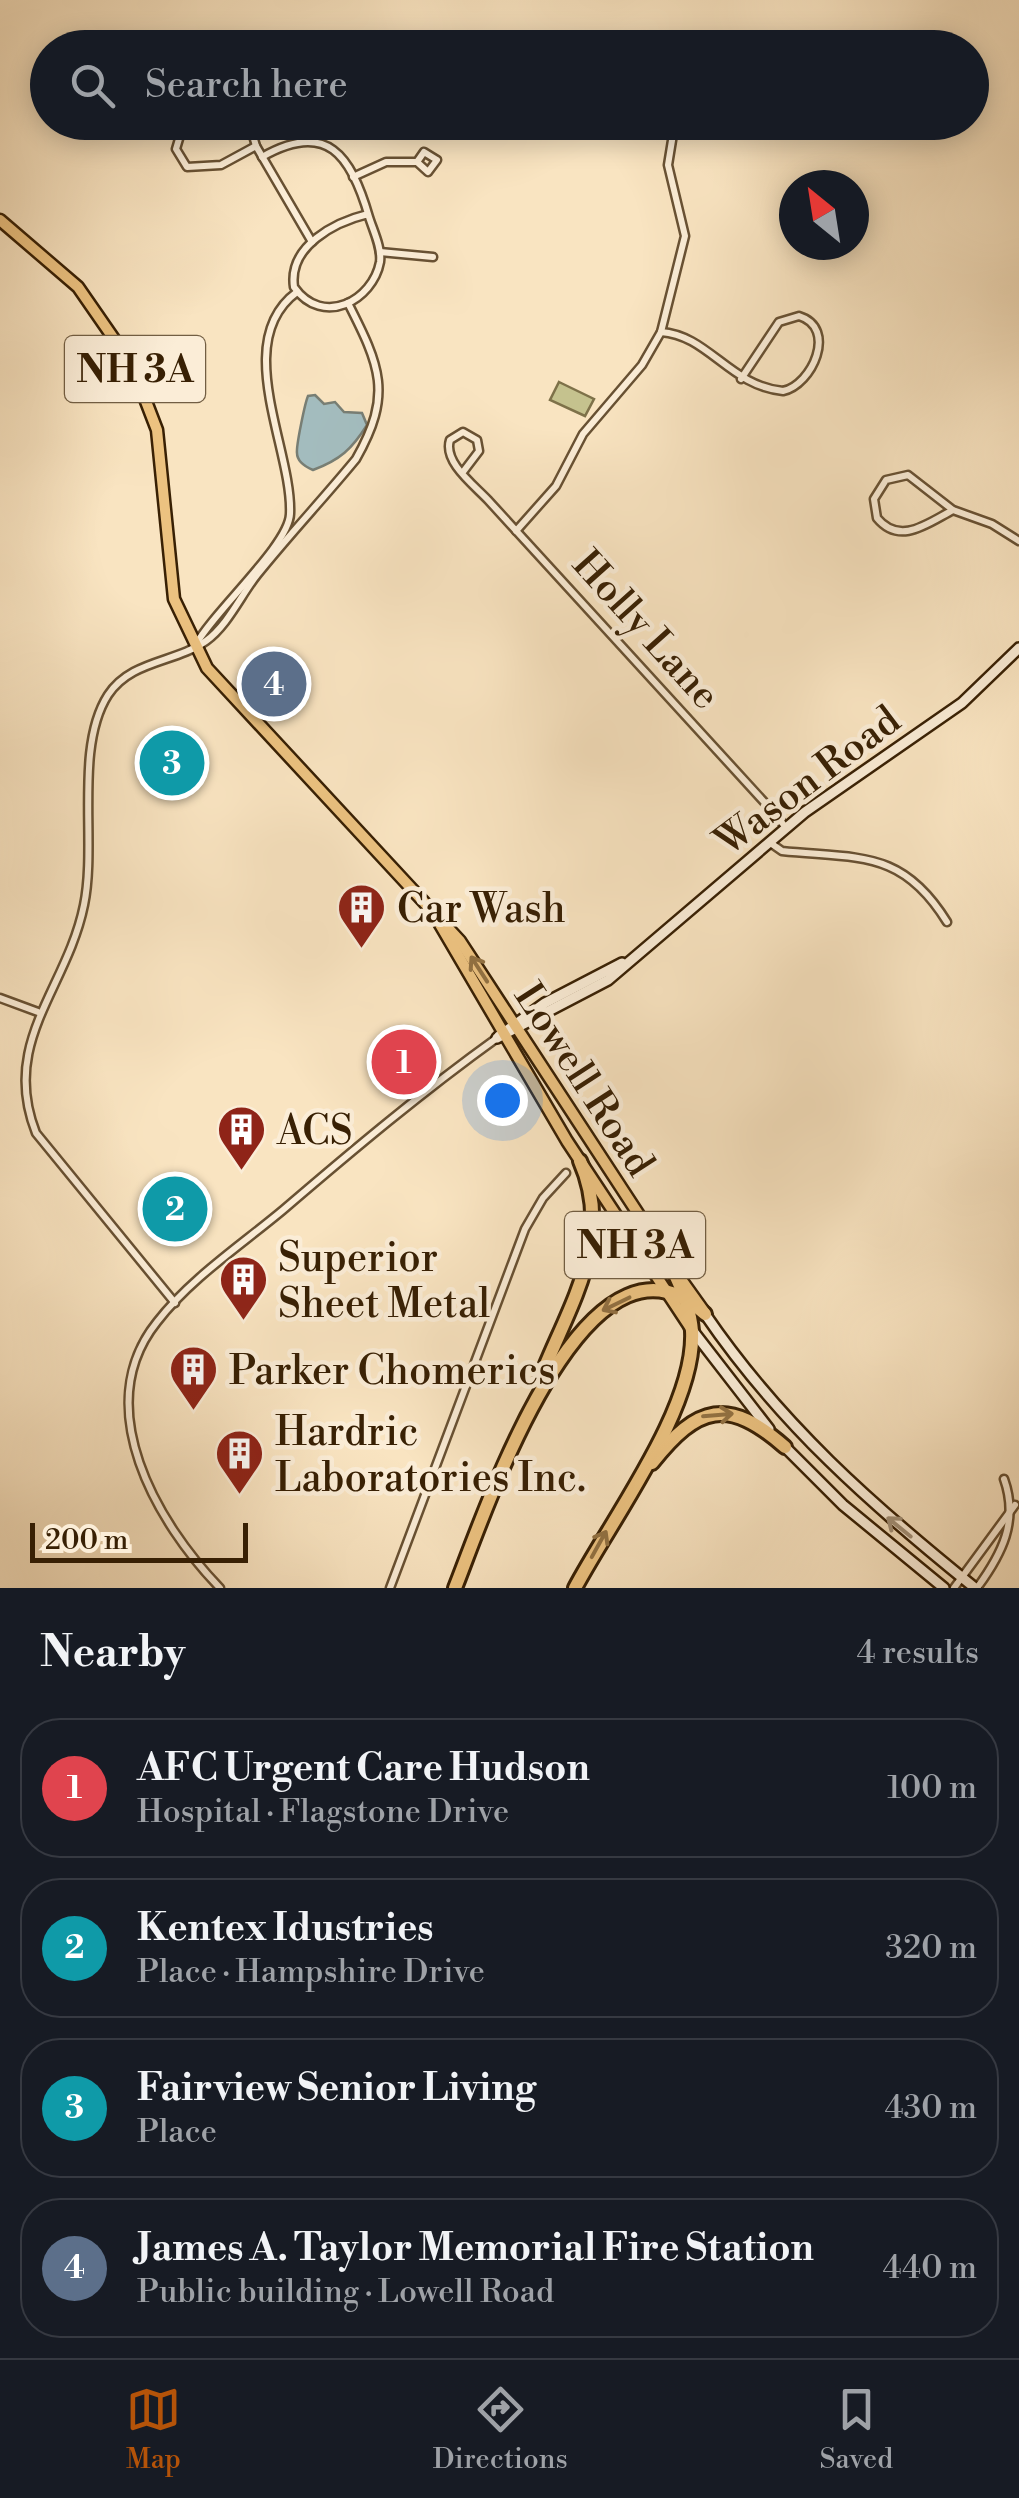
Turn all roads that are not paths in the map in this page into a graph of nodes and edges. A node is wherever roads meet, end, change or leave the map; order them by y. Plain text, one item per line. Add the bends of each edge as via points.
1 (178, 140) edge
2 (254, 140) edge
3 (672, 140) edge
4 (256, 146) junction
5 (262, 157) junction
6 (417, 162) dead end
7 (353, 177) junction
8 (368, 214) junction
9 (0, 220) edge
10 (312, 242) junction
11 (380, 252) junction
12 (433, 256) dead end
13 (297, 292) junction
14 (348, 304) junction
15 (660, 332) junction
16 (741, 379) junction
17 (463, 472) junction
18 (953, 510) junction
19 (290, 515) junction
20 (302, 525) junction
21 (516, 531) junction
22 (1019, 542) edge
23 (195, 647) junction
24 (1019, 648) edge
25 (786, 828) junction
26 (769, 842) junction
27 (431, 906) junction
28 (947, 922) dead end
29 (0, 998) edge
30 (38, 1012) junction
31 (515, 1026) junction
32 (501, 1036) junction
33 (580, 1161) junction
34 (566, 1173) dead end
35 (668, 1259) junction
36 (668, 1294) junction
37 (685, 1298) junction
38 (175, 1303) junction
39 (705, 1314) junction
40 (692, 1329) junction
41 (785, 1447) junction
42 (513, 1452) junction
43 (1004, 1479) dead end
44 (624, 1500) junction
45 (1015, 1504) junction
46 (962, 1578) junction
47 (220, 1588) edge
48 (390, 1588) edge
49 (456, 1588) edge
50 (575, 1588) edge
51 (944, 1588) edge
52 (954, 1588) edge
53 (976, 1588) edge

1 - 4 street via 187,167 222,165
2 - 4 street
3 - 15 street via 668,164 684,242
4 - 5 street
5 - 7 street via 292,142 323,142 338,151
5 - 10 street
6 - 7 street via 383,162
7 - 8 street
8 - 10 street
8 - 11 street
9 - 23 main road, Lowell Road / NH 3A via 78,286 143,388 162,459 174,598
10 - 13 street via 294,265
11 - 12 street
11 - 14 street via 378,268
13 - 14 street via 320,308
13 - 19 street via 273,330 265,363
14 - 20 street via 379,368 377,408 356,459
15 - 16 street via 687,338
15 - 21 street via 642,365 584,434 556,486
16 - 16 street via 776,391 796,387 819,348 816,326 799,316 779,322
17 - 17 street via 447,450 463,432 474,436 479,451
17 - 21 street, Holly Lane
18 - 18 street via 904,475 882,483 874,499 880,522 896,532
18 - 22 street
19 - 20 street
19 - 23 street via 279,541
20 - 23 street via 215,632
21 - 25 street, Holly Lane
23 - 27 main road, Lowell Road / NH 3A via 235,702
23 - 30 street via 131,673 102,707 93,735 84,905
24 - 25 main road, Wason Road via 962,703
25 - 26 main road, Wason Road
26 - 28 street via 782,851 894,866 928,891
26 - 31 main road, Wason Road via 608,980
31 -> 27 main road, Lowell Road / NH 3A
27 - 32 main road, Lowell Road / NH 3A
29 - 30 street
30 - 38 street via 20,1068 28,1118
31 - 32 main road, Wason Road
31 - 35 main road, Lowell Road / NH 3A
32 - 33 main road, Lowell Road / NH 3A
32 - 38 street via 354,1146
33 - 36 main road, Lowell Road / NH 3A
33 - 42 highway via 593,1210 590,1256
34 - 48 street via 528,1224
35 - 37 highway
35 - 39 main road, Lowell Road / NH 3A
36 - 37 highway
36 - 40 main road, Lowell Road / NH 3A
36 -> 42 highway via 623,1299 580,1330 553,1368
37 - 39 highway
37 - 40 highway
38 - 47 street via 139,1352 130,1384 132,1434 159,1504
46 -> 39 main road, Lowell Road / NH 3A via 805,1440
40 - 41 main road, Lowell Road / NH 3A
40 - 44 highway via 681,1396
44 -> 41 highway via 671,1441 708,1414 745,1417
41 - 51 main road, Lowell Road / NH 3A
42 - 49 highway
43 - 45 street
50 -> 44 highway
45 - 46 street
45 - 53 street via 1014,1537
46 - 52 street
46 - 53 main road, Lowell Road / NH 3A

